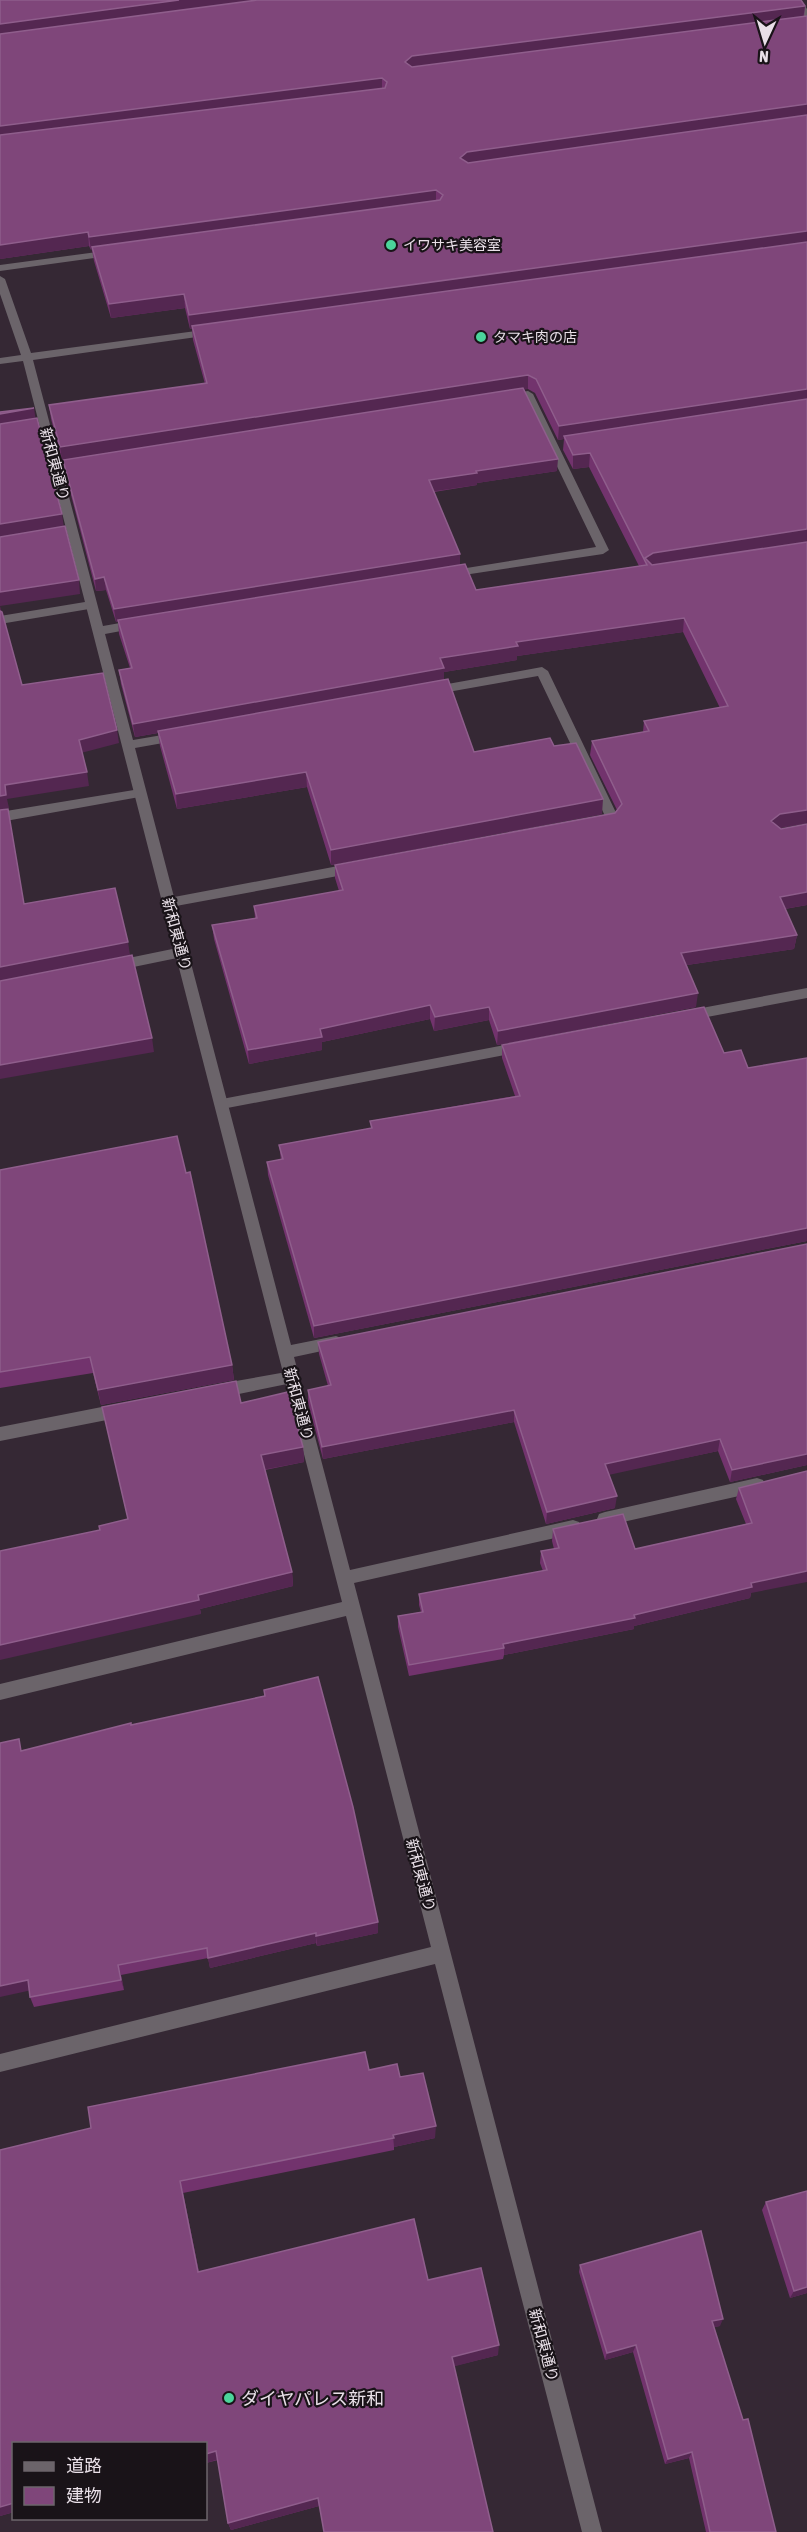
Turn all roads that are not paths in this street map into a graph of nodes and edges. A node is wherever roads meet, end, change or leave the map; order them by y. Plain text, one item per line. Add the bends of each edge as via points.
1 (796, 0) edge
2 (807, 15) edge
3 (118, 252) edge
4 (0, 268) edge
5 (0, 279) edge
6 (228, 330) edge
7 (27, 357) junction
8 (0, 361) edge
9 (492, 400) edge
10 (439, 576) edge
11 (91, 605) junction
12 (0, 620) edge
13 (145, 623) edge
14 (98, 631) junction
15 (415, 694) edge
16 (197, 733) edge
17 (128, 745) junction
18 (140, 793) junction
19 (0, 817) edge
20 (590, 823) edge
21 (368, 865) edge
22 (169, 903) junction
23 (182, 952) junction
24 (102, 968) edge
25 (807, 993) edge
26 (666, 1020) edge
27 (538, 1044) edge
28 (222, 1104) junction
29 (355, 1338) edge
30 (286, 1352) junction
31 (292, 1377) junction
32 (199, 1395) edge
33 (140, 1407) edge
34 (0, 1434) edge
35 (772, 1482) edge
36 (345, 1578) junction
37 (352, 1608) junction
38 (0, 1692) edge
39 (442, 1953) junction
40 (0, 2063) edge
41 (592, 2532) edge

1 - 2 street
3 - 4 street
5 - 7 street, 新和東通り
6 - 7 street
7 - 8 street
7 - 11 street, 新和東通り via 39,427 61,466 68,534
9 - 10 street via 528,394 559,446 603,550
11 - 12 street
11 - 14 street, 新和東通り
13 - 14 street
14 - 17 street, 新和東通り
15 - 20 street via 542,671 614,819
16 - 17 street
17 - 18 street, 新和東通り
18 - 19 street
18 - 22 street, 新和東通り
21 - 22 street
22 - 23 street, 新和東通り
23 - 24 street
23 - 28 street, 新和東通り
25 - 26 street
27 - 28 street
28 - 30 street, 新和東通り
29 - 30 street
30 - 31 street, 新和東通り
31 - 32 street
31 - 36 street, 新和東通り
33 - 34 street
35 - 36 street
36 - 37 street, 新和東通り
37 - 38 street
37 - 39 street, 新和東通り
39 - 40 street
39 - 41 street, 新和東通り

